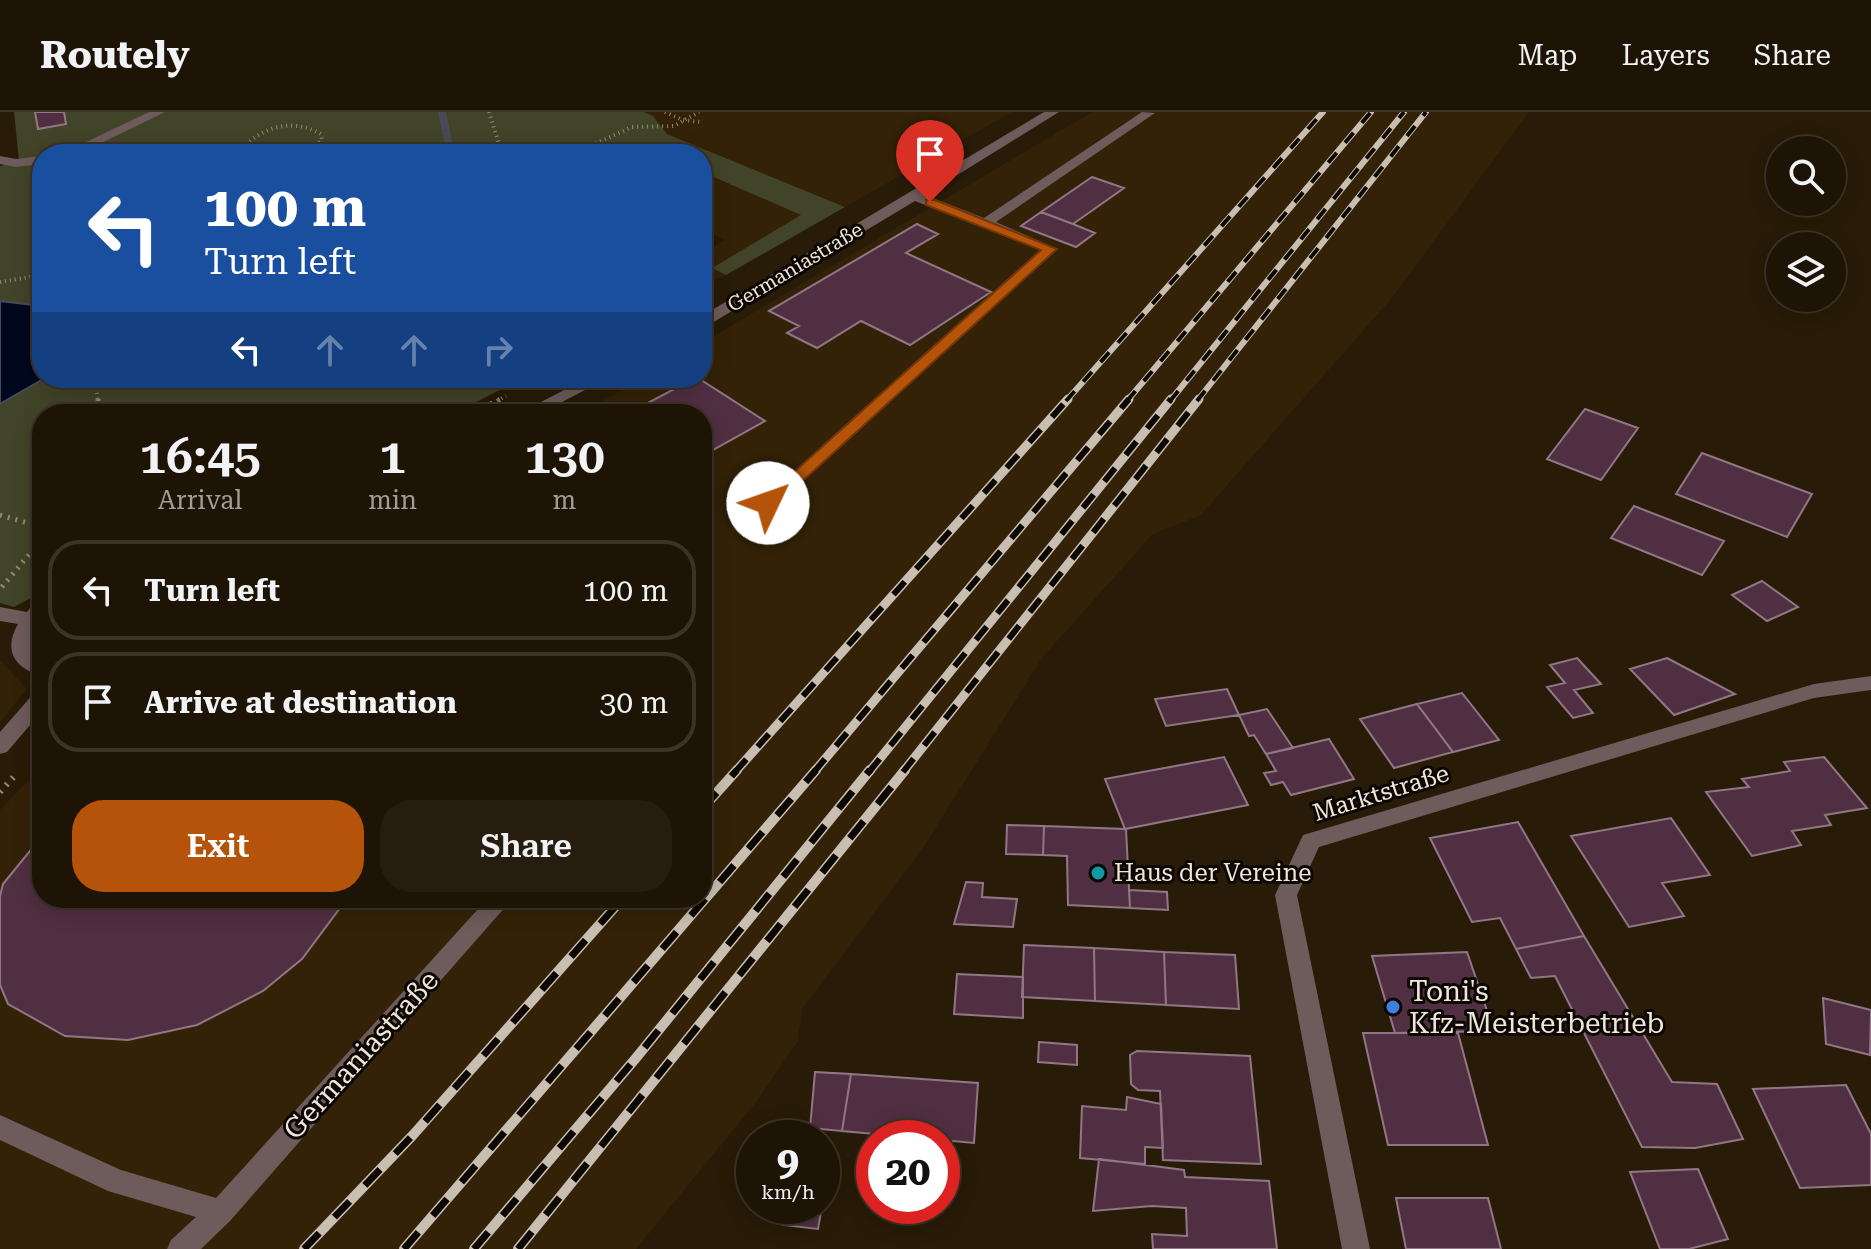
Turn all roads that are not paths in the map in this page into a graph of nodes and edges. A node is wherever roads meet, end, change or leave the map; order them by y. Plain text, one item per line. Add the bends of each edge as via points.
1 (159, 112) edge
2 (1053, 112) edge
3 (1149, 113) edge
4 (90, 144) edge
5 (0, 160) edge
6 (32, 161) edge
7 (915, 196) junction
8 (985, 223) junction
9 (712, 317) edge
10 (579, 388) edge
11 (547, 404) edge
12 (746, 524) dead end
13 (32, 613) edge
14 (0, 614) edge
15 (32, 618) edge
16 (32, 663) edge
17 (1871, 683) edge
18 (32, 709) edge
19 (0, 746) edge
20 (493, 908) edge
21 (0, 1127) edge
22 (221, 1212) junction
23 (181, 1249) edge
24 (1356, 1249) edge

1 - 4 street
2 - 7 street, Germaniastraße
3 - 8 street
5 - 6 street
7 - 8 street
7 - 9 street, Germaniastraße
8 - 12 street via 1050,249
10 - 11 street
13 - 14 street
15 - 16 street via 21,633 19,648
17 - 24 street, Marktstraße via 1814,691 1311,841 1286,895
18 - 19 street
20 - 22 street, Germaniastraße
21 - 22 street via 117,1182
22 - 23 street, Germaniastraße

